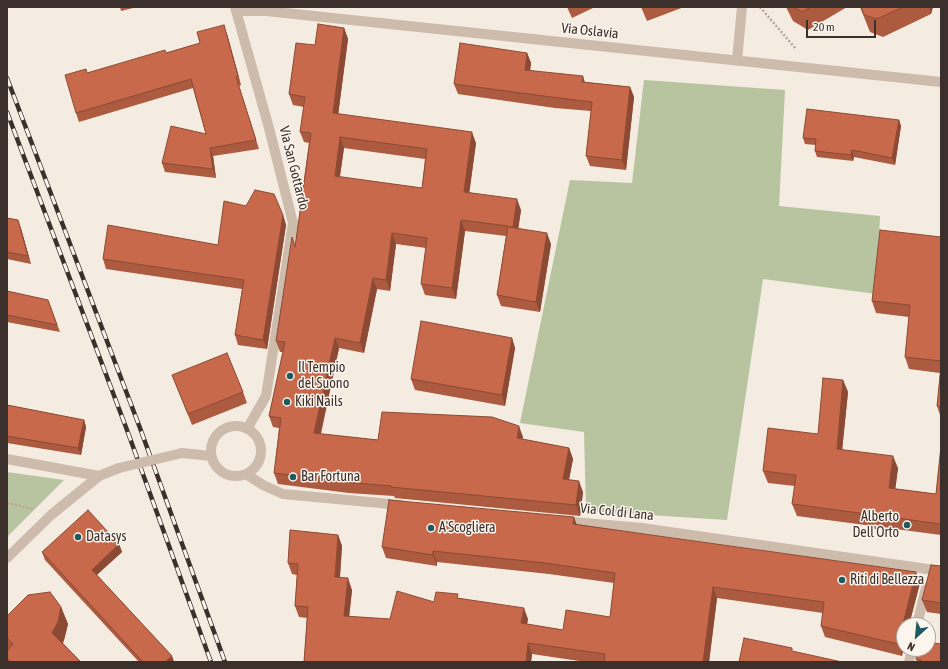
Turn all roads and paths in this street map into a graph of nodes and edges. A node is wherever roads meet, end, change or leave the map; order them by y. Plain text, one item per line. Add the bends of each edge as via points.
1 (742, 7) edge
2 (760, 7) edge
3 (235, 9) edge
4 (737, 60) junction
5 (812, 68) junction
6 (941, 82) edge
7 (246, 429) junction
8 (211, 456) junction
9 (7, 459) edge
10 (246, 474) junction
11 (99, 476) junction
12 (7, 503) edge
13 (415, 506) edge
14 (51, 515) junction
15 (549, 519) edge
16 (7, 558) edge
17 (930, 568) junction
18 (941, 570) edge
19 (919, 617) edge

1 - 4 street
2 - 5 path
3 - 4 street, Via Oslavia
3 - 7 street, Via San Gottardo via 270,128 293,223 266,396
4 - 5 street, Via Oslavia
5 - 6 street, Via Oslavia
7 - 8 street via 232,426 216,435 212,443
7 - 10 street via 254,434 261,448 256,465
8 - 10 street via 220,470 230,475
8 - 11 street, bridge via 182,453 120,468
9 - 11 street
10 - 13 street via 283,494
11 - 14 street
12 - 14 path
14 - 16 street
15 - 17 street, Via Col di Lana
17 - 18 street, Via Col di Lana
17 - 19 street

